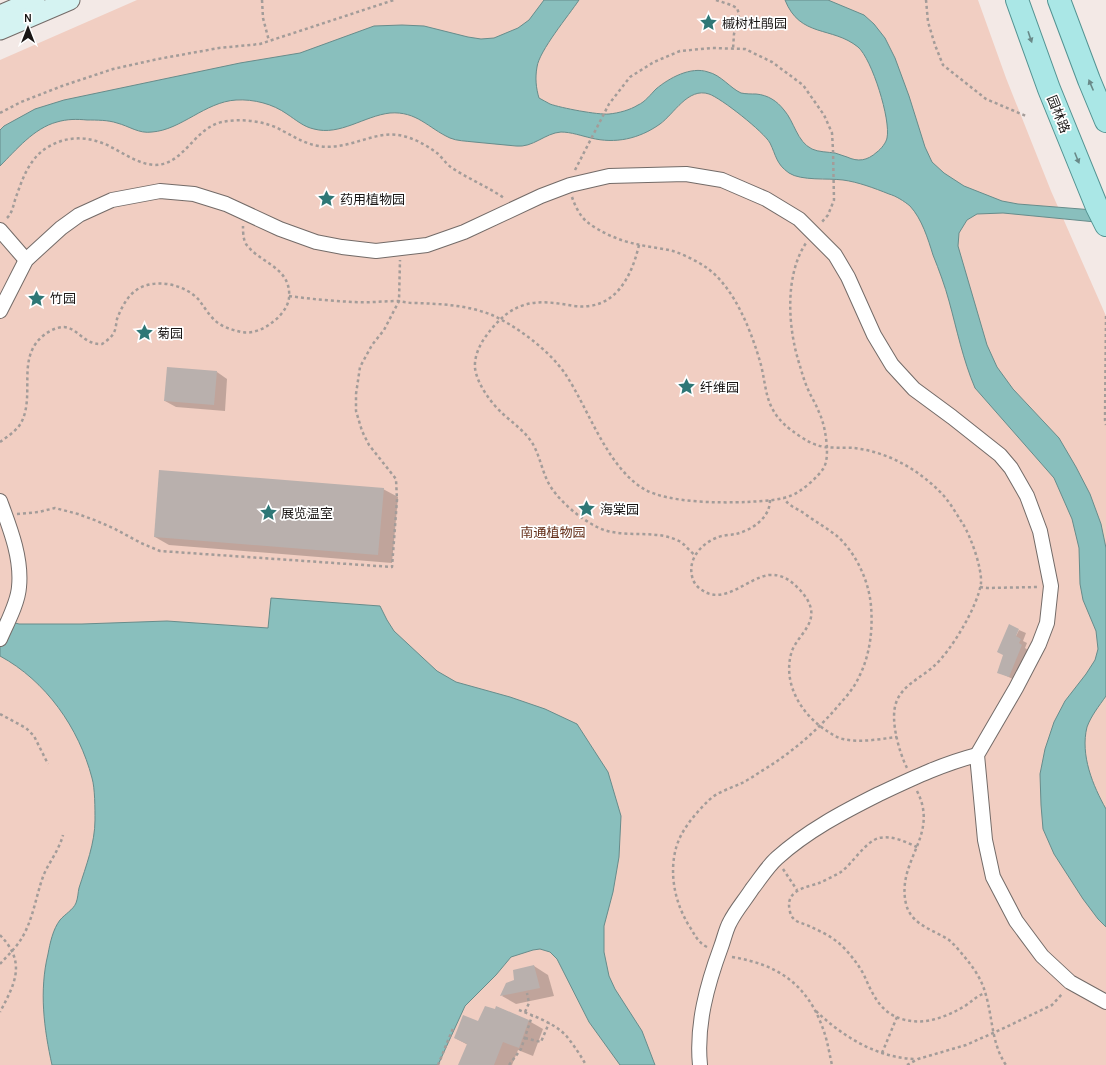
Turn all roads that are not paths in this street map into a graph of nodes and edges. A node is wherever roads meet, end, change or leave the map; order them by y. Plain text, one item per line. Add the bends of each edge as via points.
1 (35, 0) edge
2 (70, 0) edge
3 (1017, 0) edge
4 (1059, 0) edge
5 (0, 15) edge
6 (0, 30) edge
7 (1106, 121) edge
8 (1102, 216) edge
9 (1, 226) edge
10 (26, 260) junction
11 (0, 311) edge
12 (0, 501) edge
13 (0, 639) edge
14 (977, 755) junction
15 (1106, 1002) edge
16 (700, 1065) edge

1 - 5 main road
2 - 6 main road
3 -> 8 main road, 园林路 via 1049,89
7 -> 4 main road
9 - 10 street
10 - 11 street
10 - 14 street via 79,215 112,200 160,191 194,194 226,204 280,229 316,242 376,251 427,245 464,232 570,185 609,176 686,174 722,180 766,199 799,219 835,255 848,277 874,335 892,365 914,389 952,416 1000,456 1011,468 1027,496 1040,531 1051,586 1047,623 1016,688
12 - 13 street via 13,536 19,570 19,588 10,618
14 - 15 street via 985,840 993,877 1016,921 1042,956 1070,982
14 - 16 street via 953,761 911,778 844,812 801,838 775,860 730,921 708,984 702,1015

